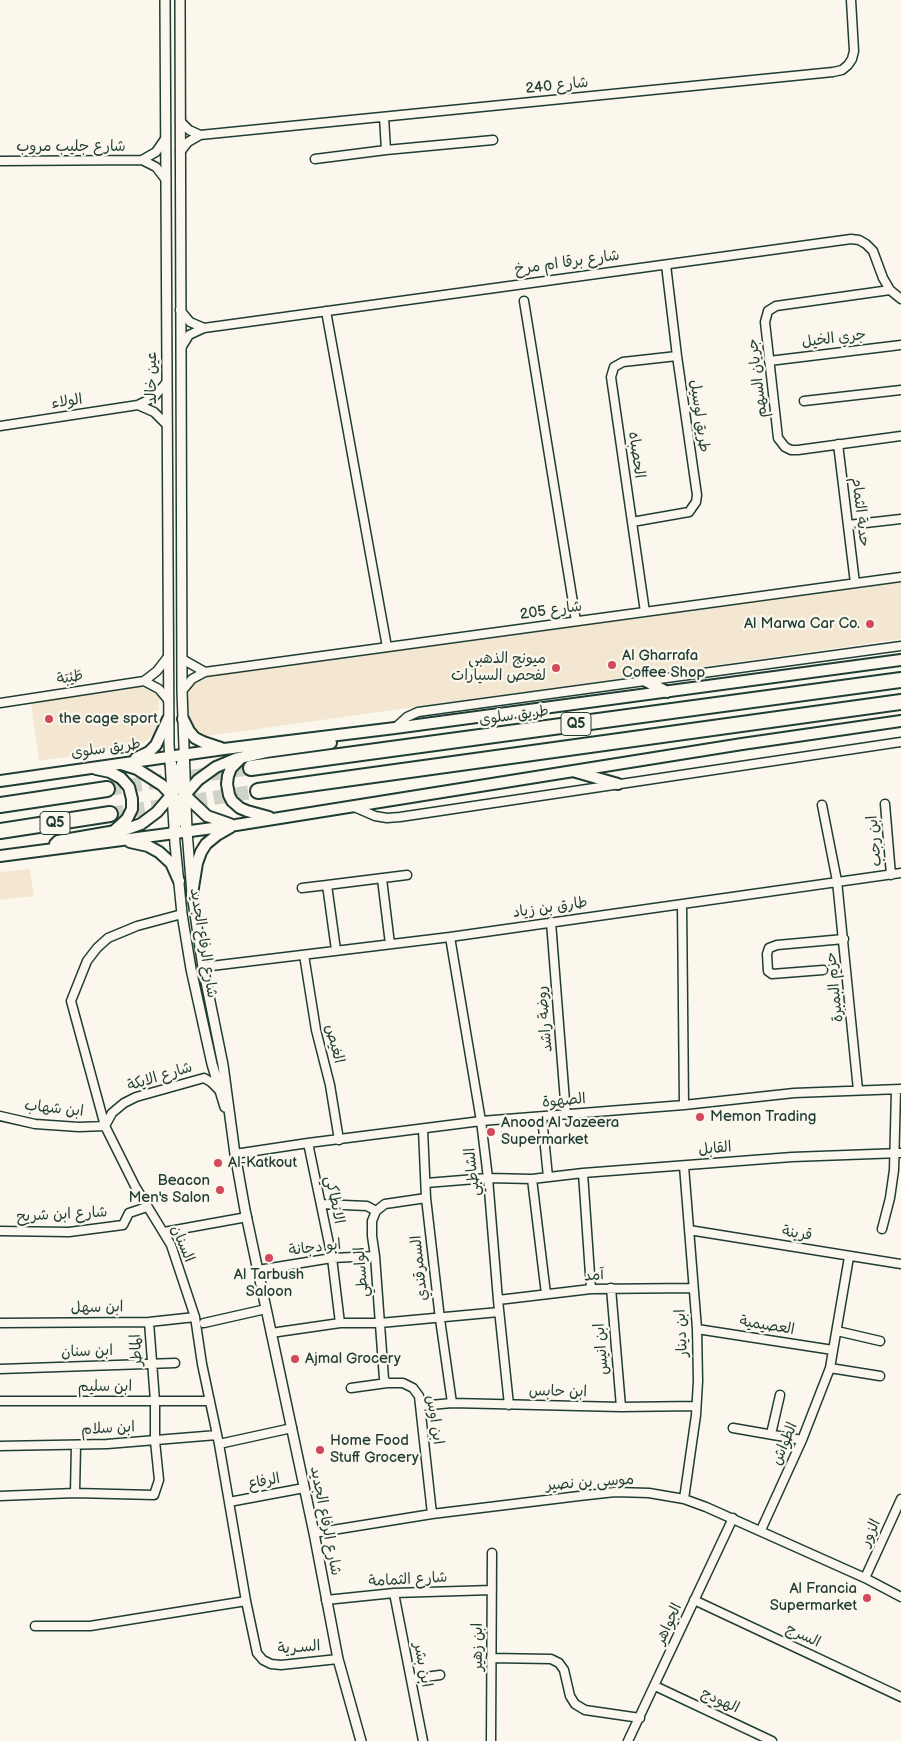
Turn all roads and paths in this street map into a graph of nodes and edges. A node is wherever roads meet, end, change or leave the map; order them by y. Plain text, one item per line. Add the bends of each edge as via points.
1 (165, 0) edge
2 (180, 0) edge
3 (851, 0) edge
4 (384, 117) junction
5 (180, 121) junction
6 (200, 135) junction
7 (165, 138) junction
8 (493, 140) dead end
9 (386, 150) junction
10 (180, 152) junction
11 (315, 159) dead end
12 (142, 160) junction
13 (0, 161) edge
14 (166, 180) junction
15 (666, 264) junction
16 (890, 290) junction
17 (901, 299) edge
18 (524, 301) dead end
19 (180, 310) junction
20 (326, 311) junction
21 (204, 328) junction
22 (901, 345) edge
23 (181, 348) junction
24 (677, 356) junction
25 (770, 361) junction
26 (166, 384) junction
27 (901, 390) edge
28 (804, 401) dead end
29 (138, 406) junction
30 (166, 424) junction
31 (0, 426) edge
32 (901, 436) edge
33 (838, 444) junction
34 (901, 519) edge
35 (632, 522) junction
36 (848, 525) junction
37 (901, 577) edge
38 (855, 583) junction
39 (645, 612) junction
40 (576, 621) junction
41 (901, 646) edge
42 (387, 647) junction
43 (167, 658) junction
44 (182, 659) junction
45 (901, 660) edge
46 (205, 672) junction
47 (144, 680) junction
48 (901, 680) edge
49 (646, 681) junction
50 (182, 691) junction
51 (667, 692) junction
52 (169, 702) junction
53 (901, 702) edge
54 (0, 703) edge
55 (168, 719) junction
56 (183, 719) junction
57 (901, 721) edge
58 (395, 728) junction
59 (901, 742) edge
60 (224, 749) junction
61 (183, 754) junction
62 (169, 756) junction
63 (118, 763) junction
64 (247, 763) junction
65 (86, 768) junction
66 (572, 771) junction
67 (0, 781) edge
68 (618, 784) junction
69 (178, 785) junction
70 (107, 789) tunnel mouth
71 (258, 791) tunnel mouth
72 (172, 796) junction
73 (182, 799) junction
74 (885, 804) dead end
75 (0, 805) edge
76 (822, 805) dead end
77 (352, 806) junction
78 (110, 814) tunnel mouth
79 (276, 818) junction
80 (236, 824) junction
81 (0, 831) edge
82 (187, 831) junction
83 (111, 833) junction
84 (174, 833) junction
85 (119, 841) junction
86 (48, 849) junction
87 (0, 856) edge
88 (901, 873) edge
89 (407, 875) dead end
90 (891, 875) junction
91 (382, 879) junction
92 (179, 881) junction
93 (837, 882) junction
94 (327, 884) junction
95 (302, 888) dead end
96 (192, 894) junction
97 (682, 904) junction
98 (182, 914) junction
99 (551, 922) junction
100 (450, 936) junction
101 (844, 939) junction
102 (390, 944) junction
103 (336, 950) junction
104 (304, 955) junction
105 (204, 967) junction
106 (823, 970) dead end
107 (212, 1064) junction
108 (204, 1078) junction
109 (858, 1090) junction
110 (899, 1090) edge
111 (220, 1091) junction
112 (684, 1105) junction
113 (566, 1114) junction
114 (0, 1116) edge
115 (542, 1117) junction
116 (481, 1121) junction
117 (105, 1126) junction
118 (423, 1129) junction
119 (232, 1130) junction
120 (339, 1140) junction
121 (308, 1143) junction
122 (236, 1154) junction
123 (898, 1154) edge
124 (684, 1166) junction
125 (583, 1173) junction
126 (548, 1177) junction
127 (488, 1178) junction
128 (532, 1179) junction
129 (426, 1183) junction
130 (426, 1198) junction
131 (321, 1204) junction
132 (147, 1207) junction
133 (376, 1211) junction
134 (247, 1217) junction
135 (882, 1228) dead end
136 (689, 1230) junction
137 (0, 1231) edge
138 (164, 1232) junction
139 (375, 1256) junction
140 (849, 1257) junction
141 (332, 1258) junction
142 (901, 1264) edge
143 (258, 1270) junction
144 (611, 1288) junction
145 (693, 1288) junction
146 (591, 1289) junction
147 (546, 1294) junction
148 (498, 1300) junction
149 (266, 1309) junction
150 (499, 1312) junction
151 (195, 1317) junction
152 (440, 1319) junction
153 (149, 1322) junction
154 (0, 1323) edge
155 (204, 1323) dead end
156 (340, 1323) junction
157 (380, 1323) junction
158 (697, 1329) junction
159 (837, 1331) junction
160 (271, 1332) junction
161 (880, 1341) dead end
162 (833, 1350) junction
163 (152, 1363) junction
164 (175, 1363) dead end
165 (830, 1368) junction
166 (0, 1369) edge
167 (880, 1376) dead end
168 (387, 1383) junction
169 (351, 1388) dead end
170 (780, 1395) dead end
171 (0, 1401) edge
172 (155, 1401) junction
173 (210, 1401) junction
174 (452, 1403) junction
175 (509, 1405) junction
176 (420, 1406) junction
177 (696, 1406) junction
178 (621, 1407) junction
179 (292, 1428) junction
180 (733, 1428) dead end
181 (771, 1434) junction
182 (218, 1435) junction
183 (802, 1440) junction
184 (155, 1441) junction
185 (76, 1444) junction
186 (220, 1444) junction
187 (0, 1446) edge
188 (304, 1488) junction
189 (75, 1493) junction
190 (0, 1496) edge
191 (684, 1499) junction
192 (901, 1499) edge
193 (229, 1502) junction
194 (432, 1514) junction
195 (734, 1518) junction
196 (762, 1530) junction
197 (314, 1533) junction
198 (492, 1553) dead end
199 (865, 1578) junction
200 (882, 1586) junction
201 (492, 1590) junction
202 (394, 1593) junction
203 (901, 1593) edge
204 (901, 1597) edge
205 (326, 1600) junction
206 (694, 1600) junction
207 (246, 1601) junction
208 (35, 1626) dead end
209 (491, 1658) junction
210 (338, 1659) junction
211 (263, 1660) joint
212 (440, 1675) dead end
213 (411, 1679) junction
214 (655, 1686) junction
215 (901, 1697) edge
216 (640, 1718) junction
217 (360, 1740) edge
218 (423, 1741) edge
219 (491, 1741) edge
220 (628, 1741) edge
221 (772, 1741) edge

1 - 7 street, عين خالد
2 - 5 street, عين خالد
3 - 4 street, شارع 240 via 854,51 842,70
4 - 6 street, شارع 240
4 - 9 street
5 - 6 street
5 - 10 street, عين خالد
6 - 10 street
7 - 12 street, شارع جليب مروب via 156,152
7 - 14 street, عين خالد
8 - 9 street
9 - 11 street
10 - 19 street, عين خالد
12 - 13 street, شارع جليب مروب
12 - 14 street, شارع جليب مروب via 156,167
14 - 26 street, عين خالد
15 - 16 street, شارع برقا ام مرخ via 851,239 859,240 873,251
15 - 20 street, شارع برقا ام مرخ
15 - 24 street, طريق لوسيل
16 - 17 street, شارع برقا ام مرخ
16 - 25 street, جريان السهم via 772,307 765,322
18 - 40 street
19 - 21 street via 190,322
19 - 23 street, عين خالد
20 - 21 street, شارع برقا ام مرخ
20 - 42 street
21 - 23 street, شارع برقا ام مرخ via 189,335
22 - 25 street, جري الخيل
23 - 44 street, عين خالد
24 - 35 street, طريق لوسيل via 696,502 689,512
24 - 35 street, الحصباه via 623,362 612,371
25 - 33 street, جريان السهم via 781,443 791,450
26 - 29 street, الولاء via 154,397
26 - 30 street, عين خالد
27 - 28 street
29 - 30 street via 154,412
29 - 31 street, الولاء
30 - 43 street, عين خالد
32 - 33 street, جريان السهم
33 - 36 street, حدبة الثمام
34 - 36 street
35 - 39 street, الحصباه
36 - 38 street, حدبة الثمام
37 - 38 street, شارع 205
38 - 39 street, شارع 205
39 - 40 street, شارع 205
40 - 42 street, شارع 205
41 - 49 street, طريق سلوى
42 - 46 street, شارع 205
43 - 47 street
43 - 52 street, عين خالد
44 - 46 street
44 - 50 street, عين خالد
45 - 51 main road, طريق سلوى
46 - 50 street, شارع 205 via 192,679
47 - 52 street via 159,689
47 - 54 street, طَيْبَة
48 - 64 highway, طريق سلوى / Q5
49 - 51 main road
49 - 58 street, طريق سلوى via 418,712
50 - 56 street, عين خالد
51 - 58 main road, طريق سلوى
52 - 55 street, عين خالد
53 - 71 highway, Q5
55 - 62 street, عين خالد
55 - 63 main road via 162,735 149,752
56 - 60 main road via 195,738
56 - 61 street, عين خالد
57 - 66 main road
58 - 60 main road, طريق سلوى
58 - 64 main road via 360,738 266,752
59 - 68 street
60 - 61 main road, طريق سلوى
61 - 62 main road, طريق سلوى
61 - 69 main road
61 - 73 street
62 - 63 main road, طريق سلوى
62 - 69 main road
62 - 72 street, شارع الرفاع الجديد
63 - 65 main road, طريق سلوى
63 - 72 main road via 157,780
64 - 73 main road via 216,767
64 - 79 main road via 232,768 228,776 232,801 247,811
65 - 67 main road, طريق سلوى
65 - 83 main road via 110,772 129,787 132,809 120,827
66 - 68 main road
66 - 77 main road
68 - 77 street via 400,817 375,816
69 - 72 main road
69 - 73 main road
70 - 75 highway, Q5
72 - 73 main road
72 - 83 main road via 141,824
72 - 84 street, شارع الرفاع الجديد
73 - 80 main road via 207,816
73 - 82 main road
73 - 84 main road
74 - 90 street, ابن رجب
76 - 93 street, حزم البمبرة
77 - 79 main road
78 - 81 highway, Q5
79 - 80 main road
80 - 82 main road
80 - 96 main road via 206,844 197,863
82 - 84 main road
82 - 96 street, شارع الرفاع الجديد
83 - 86 main road via 58,842
84 - 85 main road
84 - 92 street, شارع الرفاع الجديد
85 - 86 main road
85 - 92 main road via 148,846 159,852 171,863
86 - 87 main road
88 - 90 street, طارق بن زياد
89 - 91 street
90 - 93 street, طارق بن زياد
91 - 94 street
91 - 102 street
92 - 98 street, شارع الرفاع الجديد
93 - 97 street, طارق بن زياد
93 - 101 street, حزم البمبرة
94 - 95 street
94 - 103 street
96 - 105 street, شارع الرفاع الجديد
97 - 99 street, طارق بن زياد
97 - 112 street
98 - 107 street, شارع الرفاع الجديد
98 - 117 street, السنان via 108,938 87,961 71,1000
99 - 100 street, طارق بن زياد
99 - 113 street, روضة راشد
100 - 102 street, طارق بن زياد
100 - 116 street, الشاطبي
101 - 106 street via 769,948 768,971 772,974
101 - 109 street, حزم البمبرة
102 - 103 street, طارق بن زياد
103 - 104 street, طارق بن زياد
104 - 105 street, طارق بن زياد
104 - 120 street, الغيص
105 - 119 street, شارع الرفاع الجديد
107 - 108 street, شارع الايكة
107 - 111 street, شارع الرفاع الجديد
108 - 111 street, شارع الايكة
108 - 117 street, شارع الايكة via 136,1097 112,1113
109 - 110 street, الصهوة
109 - 112 street, الصهوة via 794,1093
110 - 123 street, الصهوة
111 - 119 street, شارع الرفاع الجديد
112 - 113 street, الصهوة
113 - 115 street, الصهوة
114 - 117 street, ابن شهاب via 35,1124
115 - 116 street, الصهوة
115 - 126 street
116 - 118 street, الصهوة
116 - 127 street, الشاطبي
117 - 132 street, السنان
118 - 120 street, الصهوة
118 - 129 street, السمرقندي
119 - 122 street, شارع الرفاع الجديد
120 - 121 street, الصهوة
121 - 122 street, الصهوة
121 - 131 street, الانطاكي
122 - 134 street, شارع الرفاع الجديد
123 - 124 street, القابل via 792,1156
123 - 135 street, الصهوة
124 - 125 street, القابل
124 - 136 street, ابن دينار
125 - 126 street, القابل
125 - 146 street
126 - 128 street, القابل
127 - 128 street, القابل
127 - 129 street, القابل
127 - 148 street, الشاطبي
128 - 147 street
129 - 130 street, السمرقندي
130 - 133 street via 390,1202
130 - 152 street, السمرقندي
131 - 133 street via 367,1206
131 - 141 street, الانطاكي
132 - 137 street, شارع ابن شريح via 129,1213 123,1225 69,1232
132 - 138 street, السنان
133 - 139 street, الواسطي via 372,1221
134 - 138 street
134 - 143 street, شارع الرفاع الجديد
136 - 140 street, قرينة
136 - 145 street, ابن دينار
138 - 151 street, السنان
139 - 141 street, ابو دجانة
139 - 157 street, الواسطي
140 - 142 street, قرينة
140 - 159 street, الطواش
141 - 143 street, ابو دجانة
141 - 156 street, الانطاكي
143 - 149 street, شارع الرفاع الجديد
144 - 145 street, آمد
144 - 146 street, آمد
144 - 178 street, ابن انيس
145 - 158 street, ابن دينار
146 - 147 street, آمد
147 - 148 street, آمد
148 - 150 street, الشاطبي
149 - 155 street
149 - 160 street, شارع الرفاع الجديد
150 - 152 street
150 - 175 street, الشاطبي
151 - 153 street, ابن سهل
151 - 173 street, السنان
152 - 157 street
152 - 174 street, السمرقندي
153 - 154 street, ابن سهل
153 - 163 street, الماطر
156 - 157 street
156 - 160 street
157 - 168 street, الواسطي
158 - 162 street, العصيمية
158 - 177 street, ابن دينار
159 - 161 street
159 - 162 street, الطواش
160 - 179 street, شارع الرفاع الجديد
162 - 165 street, الطواش
163 - 164 street, ابن سنان
163 - 166 street, ابن سنان
163 - 172 street, الماطر
165 - 167 street
165 - 183 street, الطواش
168 - 169 street
168 - 176 street, ابن اوس via 403,1383 413,1388 419,1396
170 - 181 street
171 - 172 street, ابن سليم
172 - 173 street, ابن سليم
172 - 184 street, الماطر
173 - 182 street, السنان
174 - 175 street, ابن حابس
174 - 176 street, ابن حابس
175 - 178 street, ابن حابس
176 - 194 street, ابن اوس
177 - 178 street, ابن حابس
177 - 191 street, ابن دينار
179 - 186 street
179 - 188 street, شارع الرفاع الجديد
180 - 181 street
181 - 183 street
182 - 184 street, ابن سلام
182 - 186 street, السنان
183 - 196 street, الطواش
184 - 185 street, ابن سلام
184 - 189 street, الماطر via 159,1480 154,1495
185 - 187 street, ابن سلام
185 - 189 street
186 - 193 street, السنان
188 - 193 street, الرفاع
188 - 197 street, شارع الرفاع الجديد
189 - 190 street
191 - 194 street, موسى بن نصير via 615,1492
191 - 195 street, موسى بن نصير
192 - 199 street, الزور
193 - 207 street, السنان
194 - 197 street, موسى بن نصير
195 - 196 street, موسى بن نصير
195 - 206 street, الجواهر
196 - 199 street, موسى بن نصير
197 - 205 street, شارع الرفاع الجديد
198 - 201 street, ابن زهير
199 - 200 street, موسى بن نصير
200 - 203 street, موسى بن نصير
200 - 204 street, موسى بن نصير
201 - 202 street, شارع الثمامة
201 - 209 street, ابن زهير
202 - 205 street, شارع الثمامة
202 - 213 street, ابن بشر
205 - 210 street, شارع الرفاع الجديد
206 - 214 street, الجواهر
206 - 215 street, السرج
207 - 208 street via 90,1626
207 - 211 street, السنان via 257,1653
209 - 216 street via 552,1659 564,1670 575,1704 585,1710
209 - 219 street, ابن زهير
210 - 211 street, السـرية via 281,1665
210 - 217 street, شارع الرفاع الجديد
212 - 213 street
213 - 218 street, ابن بشر
214 - 216 street, الجواهر
214 - 221 street, الهودج
216 - 220 street, الجواهر

